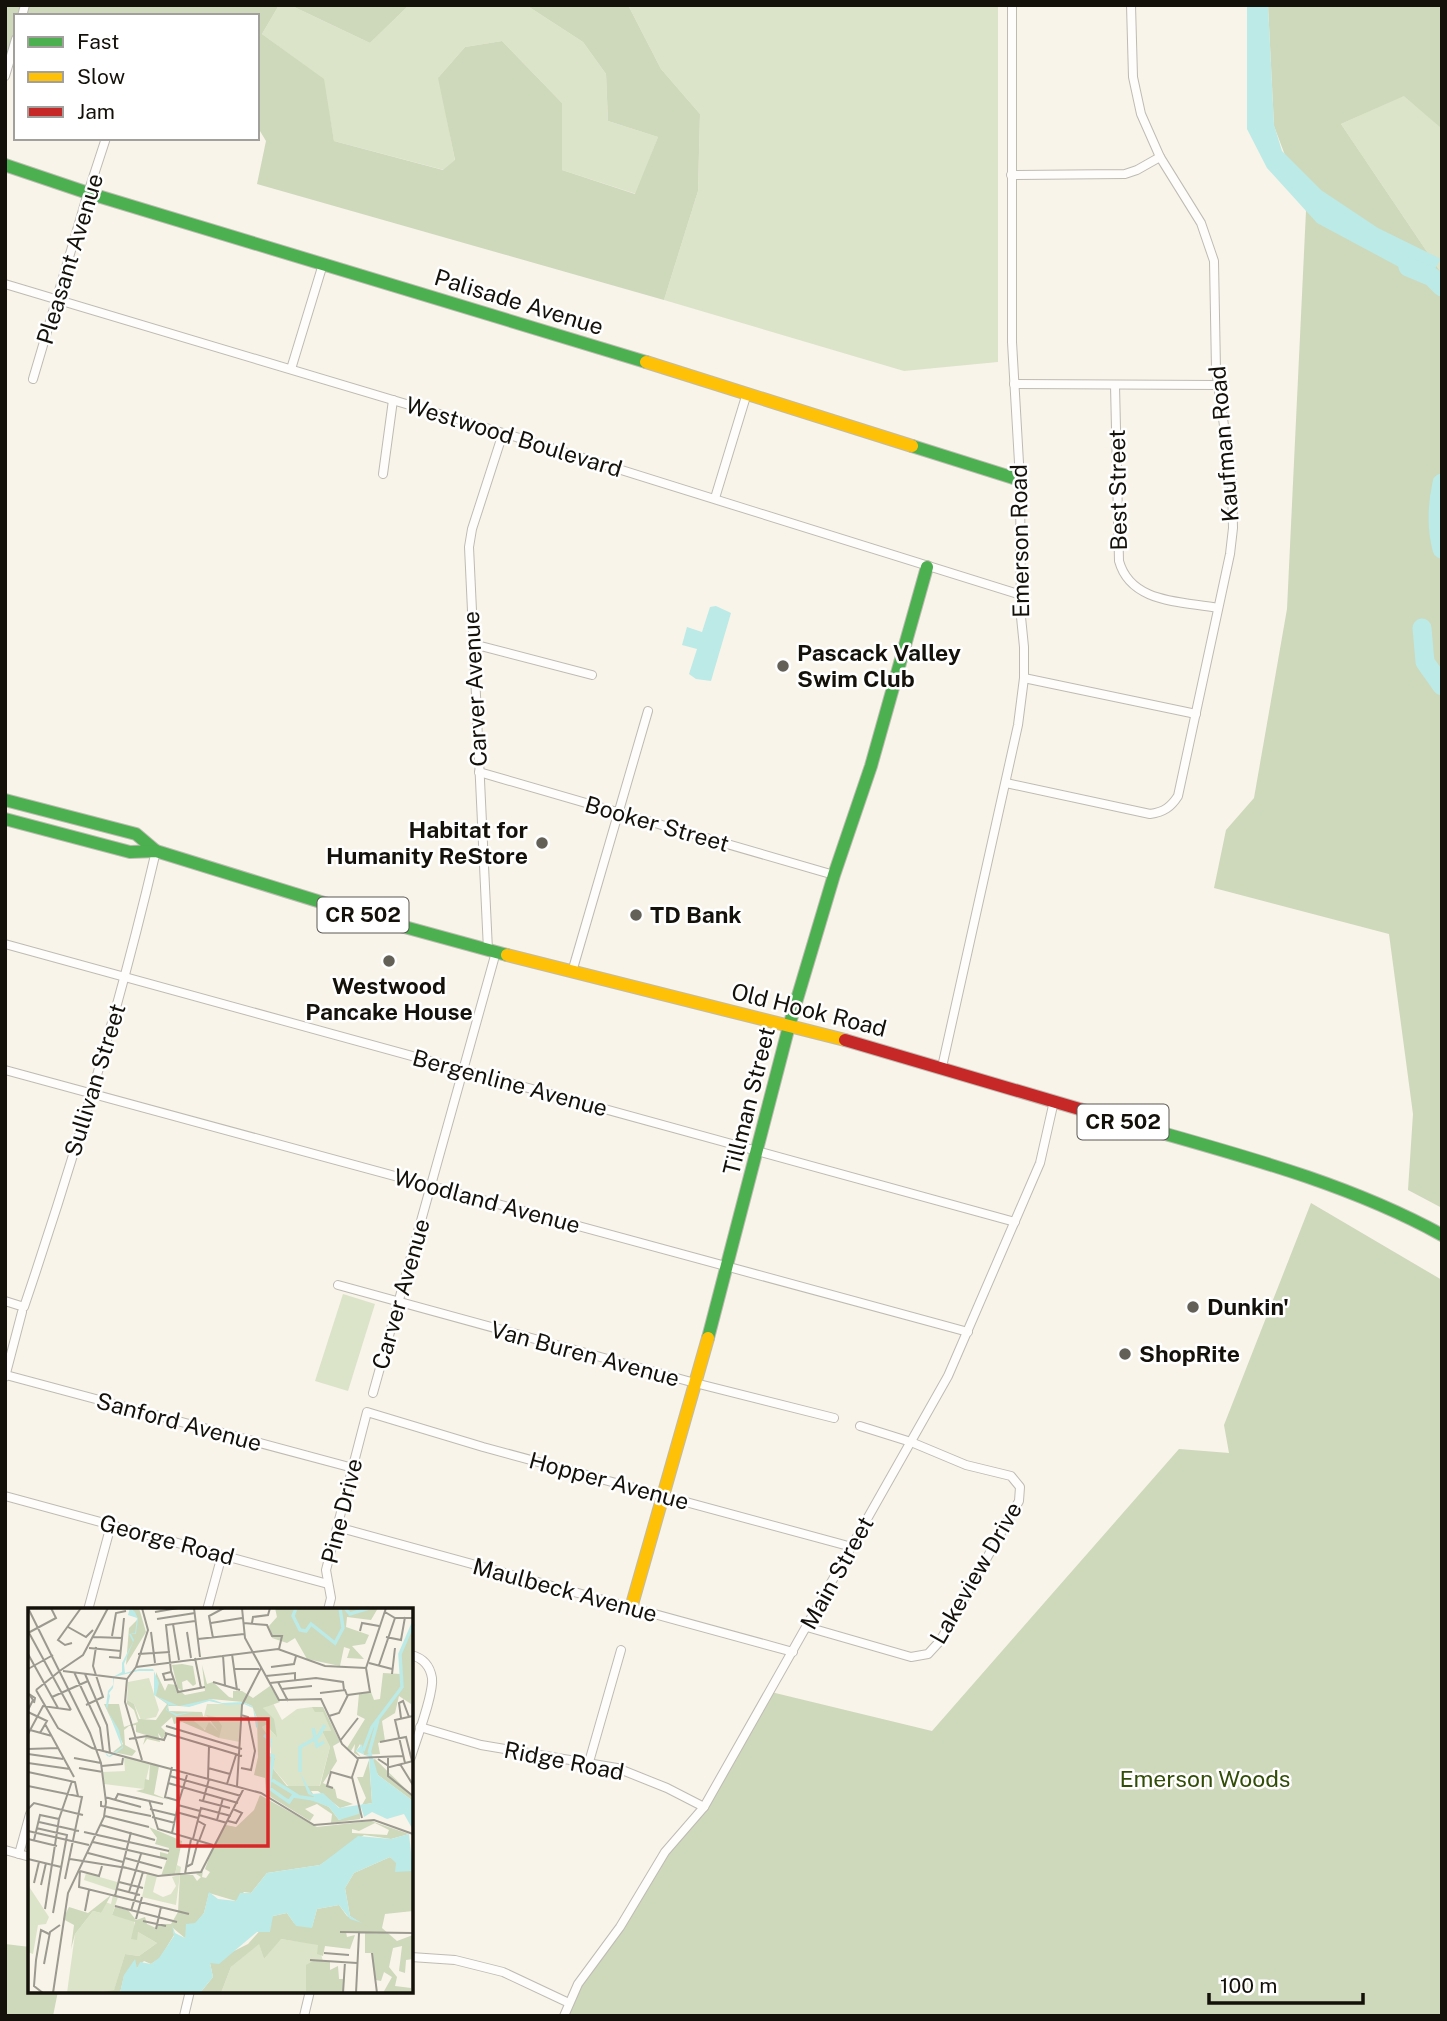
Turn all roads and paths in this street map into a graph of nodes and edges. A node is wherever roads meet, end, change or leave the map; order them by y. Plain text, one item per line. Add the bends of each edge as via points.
1 (1012, 5) edge
2 (1130, 5) edge
3 (14, 46) edge
4 (5, 76) edge
5 (105, 140) edge
6 (1160, 157) junction
7 (5, 164) edge
8 (1012, 175) junction
9 (88, 193) junction
10 (323, 264) junction
11 (5, 284) edge
12 (58, 300) junction
13 (291, 369) junction
14 (33, 379) dead end
15 (1014, 384) junction
16 (1115, 384) junction
17 (1218, 385) junction
18 (747, 393) junction
19 (393, 400) junction
20 (503, 433) junction
21 (383, 474) dead end
22 (1020, 480) junction
23 (715, 498) junction
24 (928, 566) junction
25 (1021, 595) junction
26 (1218, 608) junction
27 (473, 644) junction
28 (592, 675) dead end
29 (1024, 678) junction
30 (648, 711) dead end
31 (1196, 714) junction
32 (479, 772) junction
33 (1006, 783) junction
34 (5, 800) edge
35 (617, 813) junction
36 (5, 819) edge
37 (156, 851) junction
38 (834, 875) junction
39 (5, 944) edge
40 (492, 951) junction
41 (572, 972) junction
42 (126, 978) junction
43 (789, 1026) junction
44 (942, 1068) junction
45 (5, 1070) edge
46 (463, 1070) junction
47 (92, 1093) junction
48 (1054, 1101) junction
49 (757, 1150) junction
50 (431, 1186) junction
51 (1015, 1222) junction
52 (1442, 1235) edge
53 (728, 1267) junction
54 (338, 1285) dead end
55 (5, 1301) edge
56 (398, 1303) junction
57 (23, 1309) junction
58 (968, 1332) junction
59 (6, 1376) edge
60 (695, 1383) junction
61 (373, 1392) dead end
62 (367, 1412) joint
63 (834, 1418) dead end
64 (860, 1426) dead end
65 (911, 1442) junction
66 (353, 1468) junction
67 (5, 1496) edge
68 (663, 1496) junction
69 (111, 1525) junction
70 (337, 1527) junction
71 (852, 1547) junction
72 (222, 1555) junction
73 (328, 1584) junction
74 (89, 1608) edge
75 (208, 1608) edge
76 (328, 1608) edge
77 (631, 1608) junction
78 (807, 1627) junction
79 (621, 1650) dead end
80 (793, 1652) junction
81 (413, 1656) edge
82 (420, 1727) junction
83 (413, 1750) edge
84 (589, 1762) junction
85 (704, 1807) junction
86 (28, 1821) edge
87 (5, 1850) edge
88 (19, 1854) junction
89 (28, 1856) edge
90 (413, 1956) edge
91 (190, 1993) edge
92 (310, 1993) edge
93 (569, 2003) junction
94 (184, 2016) edge
95 (304, 2016) edge
96 (564, 2016) edge

1 - 8 street, Emerson Road
2 - 6 street, Kaufman Road via 1136,96
3 - 4 street
5 - 9 street, Pleasant Avenue
6 - 8 street via 1125,174
6 - 17 street, Kaufman Road via 1209,243 1215,280
7 - 9 street, Palisade Avenue
8 - 15 street, Emerson Road
9 - 10 street, Palisade Avenue
9 - 12 street, Pleasant Avenue
10 - 13 street
10 - 18 street, Palisade Avenue
11 - 12 street, Westwood Boulevard
12 - 13 street, Westwood Boulevard
12 - 14 street, Pleasant Avenue
13 - 19 street, Westwood Boulevard
15 - 16 street
15 - 22 street, Emerson Road
16 - 17 street
16 - 26 street, Best Street via 1122,571 1142,593
17 - 26 street, Kaufman Road via 1234,505 1230,554
18 - 22 street, Palisade Avenue
18 - 23 street
19 - 20 street, Westwood Boulevard
19 - 21 street
20 - 23 street, Westwood Boulevard
20 - 27 street, Carver Avenue via 469,547
22 - 25 street, Emerson Road
23 - 24 street, Westwood Boulevard
24 - 25 street, Westwood Boulevard
24 - 38 street, Tillman Street via 871,766
25 - 29 street, Emerson Road
26 - 31 street, Kaufman Road
27 - 28 street
27 - 32 street, Carver Avenue
29 - 31 street
29 - 33 street, Emerson Road
30 - 35 street
31 - 33 street, Kaufman Road via 1178,796 1158,813
32 - 35 street, Booker Street
32 - 40 street, Carver Avenue
33 - 44 street, Emerson Road
34 - 37 street, Old Hook Road / CR 502 via 136,834
35 - 38 street, Booker Street
35 - 41 street
36 - 37 street, Old Hook Road / CR 502 via 131,852
37 - 40 street, Old Hook Road / CR 502
37 - 42 street, Sullivan Street
38 - 43 street, Tillman Street
39 - 42 street, Bergenline Avenue
40 - 41 street, Old Hook Road / CR 502
40 - 46 street, Carver Avenue
41 - 43 street, Old Hook Road / CR 502
42 - 46 street, Bergenline Avenue
42 - 47 street, Sullivan Street
43 - 44 street, Old Hook Road / CR 502
43 - 49 street, Tillman Street
44 - 48 street, Old Hook Road / CR 502
45 - 47 street, Woodland Avenue
46 - 49 street, Bergenline Avenue
46 - 50 street, Carver Avenue
47 - 50 street, Woodland Avenue
47 - 57 street, Sullivan Street
48 - 51 street, Main Street via 1040,1163
48 - 52 street, Old Hook Road / CR 502 via 1335,1186
49 - 51 street, Bergenline Avenue
49 - 53 street, Tillman Street
50 - 53 street, Woodland Avenue
50 - 56 street, Carver Avenue
51 - 58 street, Main Street
53 - 58 street, Woodland Avenue
53 - 60 street, Tillman Street
54 - 56 street, Van Buren Avenue
55 - 57 street
56 - 60 street, Van Buren Avenue
56 - 61 street, Carver Avenue
57 - 59 street, Sullivan Street
58 - 65 street, Main Street
59 - 66 street, Sanford Avenue
60 - 63 street, Van Buren Avenue
60 - 68 street, Tillman Street
62 - 66 street, Pine Drive
62 - 68 street, Hopper Avenue
64 - 65 street
65 - 71 street, Main Street
65 - 78 street, Lakeview Drive via 966,1465 1011,1476 1020,1487 1020,1501 940,1642 928,1654 911,1657
66 - 70 street, Pine Drive
67 - 69 street, George Road
68 - 71 street, Hopper Avenue
68 - 77 street, Tillman Street
69 - 72 street, George Road
69 - 74 street
70 - 73 street, Pine Drive via 326,1570
70 - 77 street, Maulbeck Avenue
71 - 78 street, Main Street
72 - 73 street, George Road
72 - 75 street
73 - 76 street, Pine Drive
77 - 80 street, Maulbeck Avenue
78 - 80 street, Main Street
79 - 84 street
80 - 85 street, Main Street
81 - 82 street via 423,1661 432,1675
82 - 83 street
82 - 84 street, Ridge Road via 492,1748
84 - 85 street, Ridge Road via 640,1776
85 - 93 street, Main Street via 665,1852
86 - 88 street
87 - 88 street
88 - 89 street
90 - 93 street via 492,1968
91 - 94 street
92 - 95 street
93 - 96 street, Main Street

